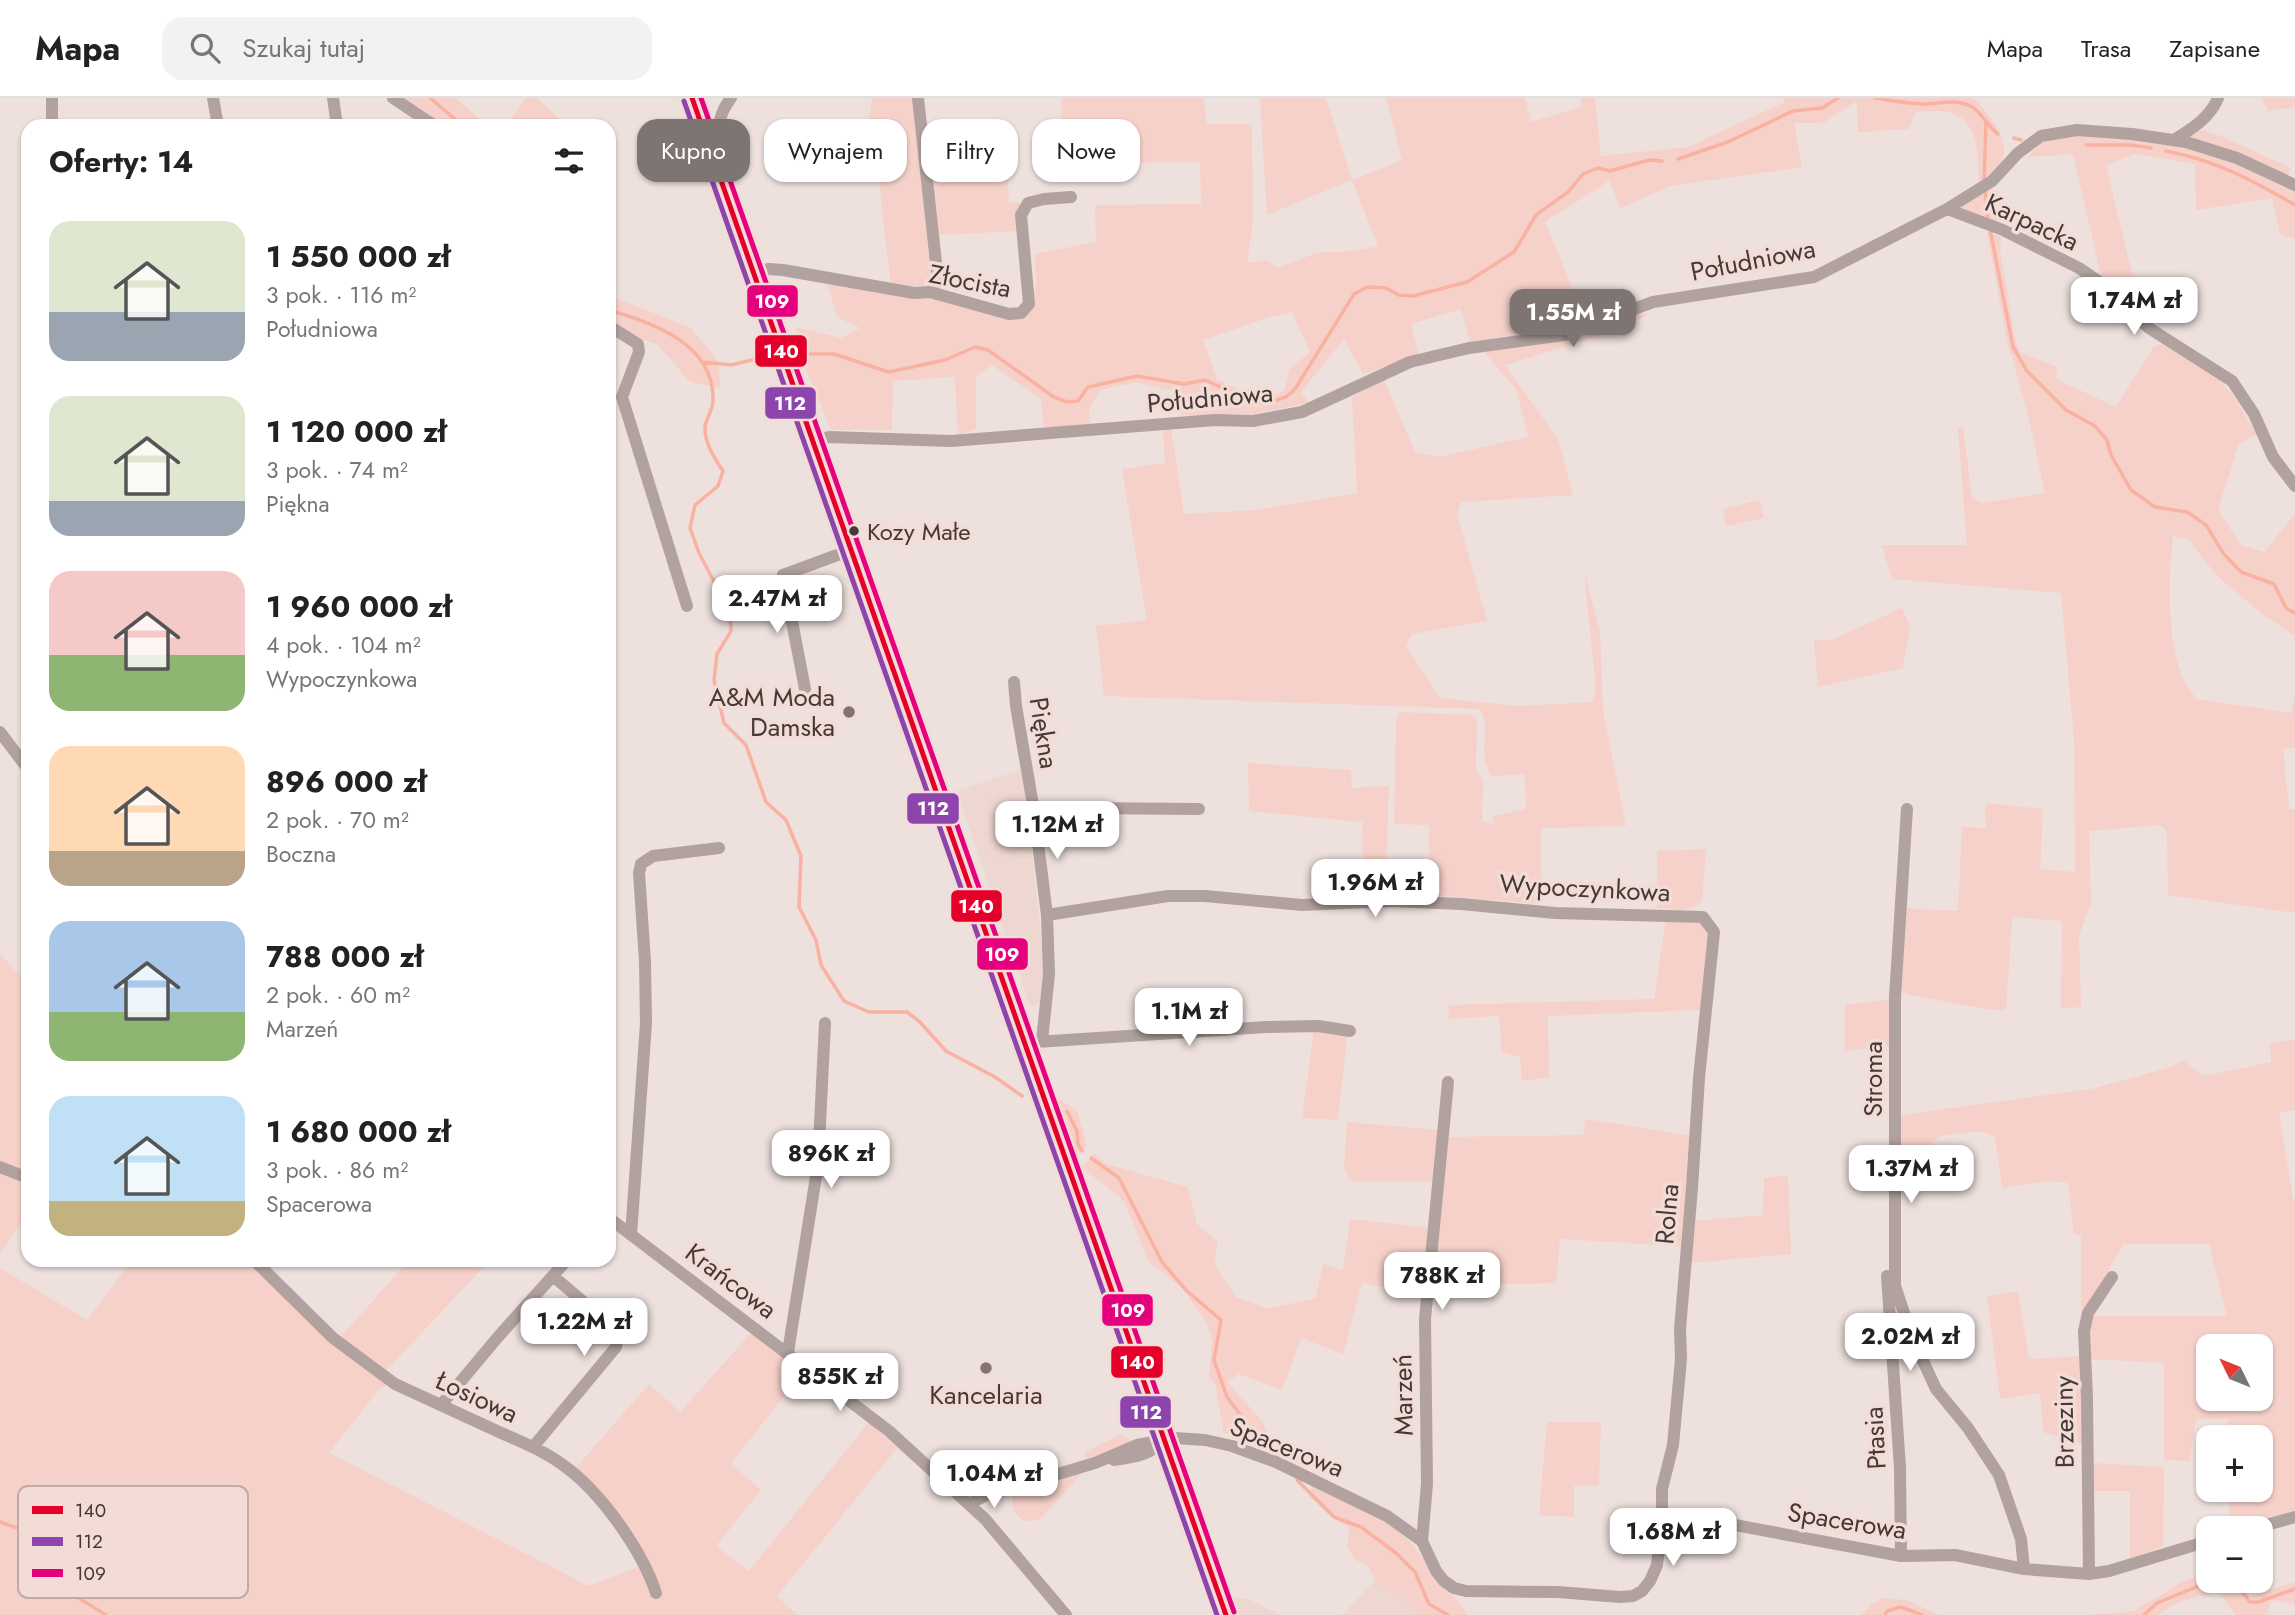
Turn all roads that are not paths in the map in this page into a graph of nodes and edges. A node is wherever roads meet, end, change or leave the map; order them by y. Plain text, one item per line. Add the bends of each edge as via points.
1 (51, 98) edge
2 (214, 98) edge
3 (333, 98) edge
4 (393, 98) edge
5 (692, 98) edge
6 (731, 98) edge
7 (918, 98) edge
8 (2218, 98) edge
9 (52, 119) edge
10 (217, 119) edge
11 (336, 119) edge
12 (424, 119) edge
13 (699, 119) edge
14 (721, 119) edge
15 (2174, 140) junction
16 (721, 182) edge
17 (2295, 185) edge
18 (1071, 197) dead end
19 (1947, 209) junction
20 (753, 272) junction
21 (930, 292) junction
22 (616, 330) edge
23 (813, 441) junction
24 (2295, 486) edge
25 (851, 550) junction
26 (687, 606) dead end
27 (1014, 682) dead end
28 (805, 689) dead end
29 (0, 732) edge
30 (21, 760) edge
31 (1199, 809) dead end
32 (1907, 809) dead end
33 (1034, 811) junction
34 (719, 848) dead end
35 (1047, 915) junction
36 (1703, 917) joint
37 (825, 1023) dead end
38 (1350, 1031) dead end
39 (1034, 1043) junction
40 (1448, 1082) dead end
41 (0, 1167) edge
42 (21, 1175) edge
43 (1886, 1192) dead end
44 (616, 1223) edge
45 (631, 1235) junction
46 (261, 1267) edge
47 (561, 1267) edge
48 (553, 1276) junction
49 (2112, 1277) dead end
50 (788, 1352) junction
51 (441, 1405) junction
52 (1164, 1441) junction
53 (533, 1447) junction
54 (970, 1504) junction
55 (1662, 1517) junction
56 (2295, 1517) edge
57 (2273, 1523) edge
58 (1422, 1541) junction
59 (2196, 1545) edge
60 (1901, 1556) junction
61 (2024, 1569) junction
62 (2089, 1574) junction
63 (656, 1593) dead end
64 (1066, 1615) edge
65 (1226, 1615) edge

1 - 9 street
2 - 10 street
3 - 11 street
4 - 12 street
5 - 13 main road
6 - 14 street
7 - 21 street via 938,281
8 - 15 street via 2195,127
15 - 17 street, Południowa via 2237,158
15 - 19 street, Południowa via 2077,130 2041,136 1992,181
16 - 20 main road
18 - 21 street, Złocista via 1028,203 1021,215 1029,303 1021,313 1009,314
19 - 23 street, Południowa via 1814,277 1653,302 1564,335 1469,348 1410,362 1302,412 1252,421 951,441 829,437
19 - 24 street, Karpacka via 2003,230 2079,268 2149,328 2232,381 2254,414 2273,457
20 - 21 street, Złocista via 783,270
20 - 23 main road
22 - 26 street via 638,344 622,397
23 - 25 main road
25 - 28 street via 783,575
25 - 39 main road
27 - 33 street, Piękna
29 - 30 street
31 - 33 street
32 - 61 street, Stroma via 1895,997 1895,1286 1936,1389 1999,1475 2021,1539
33 - 35 street, Piękna
34 - 45 street via 653,856 641,864 646,1023
35 - 36 street, Wypoczynkowa via 1168,896 1205,896 1302,905 1391,901 1555,913
35 - 39 street, Piękna via 1049,974
36 - 55 street, Rolna via 1714,932 1699,1078 1681,1359
37 - 50 street via 818,1164
38 - 39 street via 1266,1027
39 - 52 main road
40 - 58 street, Marzeń via 1425,1319 1427,1484
41 - 42 street
43 - 60 street, Ptasia
44 - 45 street, Krańcowa
45 - 50 street, Krańcowa
46 - 51 street, Łosiowa via 305,1313 379,1374
47 - 48 street
48 - 51 street
48 - 53 street via 615,1329 618,1340
49 - 62 street, Brzeziny via 2088,1313 2084,1331
50 - 54 street, Krańcowa via 889,1431
51 - 53 street, Łosiowa
52 - 54 street, Spacerowa via 1137,1445
52 - 58 street, Spacerowa via 1205,1440 1276,1462 1387,1516
52 - 65 main road
53 - 63 street, Łosiowa via 564,1465 593,1491 648,1569
54 - 64 street, Krańcowa
55 - 58 street, Spacerowa via 1657,1565 1650,1581 1633,1596 1454,1588 1436,1572
55 - 60 street, Spacerowa via 1692,1517
56 - 57 street
59 - 62 street, Spacerowa
60 - 61 street, Spacerowa via 1955,1555
61 - 62 street, Spacerowa

